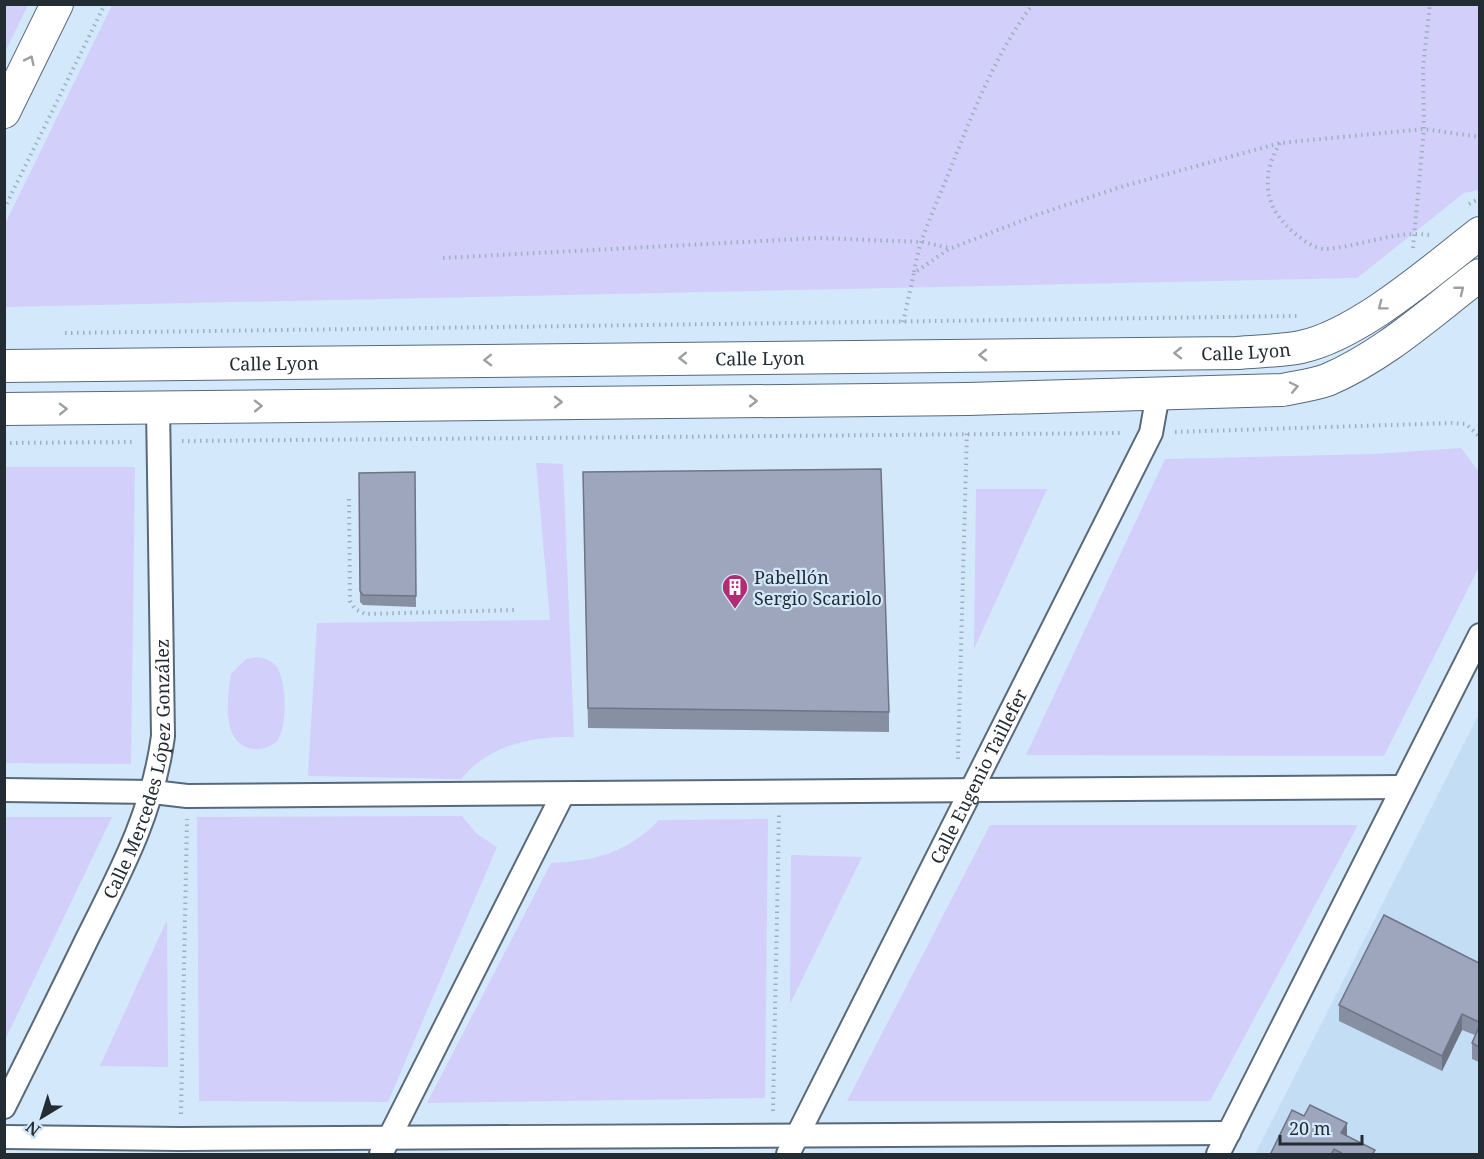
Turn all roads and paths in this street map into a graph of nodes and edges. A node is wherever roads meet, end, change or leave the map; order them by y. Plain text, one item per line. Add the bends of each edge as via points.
1 (57, 4) edge
2 (105, 4) edge
3 (1033, 4) edge
4 (1430, 4) edge
5 (4, 112) edge
6 (1424, 129) junction
7 (1479, 137) edge
8 (1280, 143) junction
9 (4, 209) edge
10 (1414, 232) junction
11 (1474, 237) edge
12 (922, 242) junction
13 (1413, 248) dead end
14 (949, 249) junction
15 (443, 258) dead end
16 (914, 273) junction
17 (1479, 275) edge
18 (1304, 315) dead end
19 (970, 319) junction
20 (904, 320) junction
21 (63, 333) dead end
22 (969, 355) junction
23 (900, 356) junction
24 (4, 366) edge
25 (1158, 394) junction
26 (968, 399) junction
27 (158, 407) junction
28 (4, 409) edge
29 (967, 432) junction
30 (1151, 433) junction
31 (1479, 436) edge
32 (157, 441) junction
33 (4, 443) edge
34 (349, 499) dead end
35 (514, 610) dead end
36 (1479, 635) edge
37 (1401, 787) junction
38 (4, 790) edge
39 (153, 792) junction
40 (963, 792) junction
41 (780, 793) junction
42 (563, 794) junction
43 (187, 796) junction
44 (4, 1107) edge
45 (1229, 1133) junction
46 (773, 1135) junction
47 (4, 1137) edge
48 (180, 1139) junction
49 (792, 1145) edge
50 (385, 1146) edge
51 (1218, 1155) edge

5 -> 1 street
2 - 9 path
3 - 12 path via 995,64
4 - 6 path via 1423,67
6 - 7 path
6 - 8 path
6 - 10 path
8 - 10 path via 1270,158 1267,193 1273,210 1286,227 1303,240 1323,249
8 - 14 path via 1124,186
10 - 11 path
10 - 13 path
11 -> 22 street, Calle Lyon via 1364,319 1302,346 1237,353
12 - 14 path
12 - 15 path via 818,238
12 - 16 path
14 - 16 path
16 - 20 path
25 -> 17 street via 1281,390 1325,381 1389,344
18 - 19 path
19 - 20 path
19 - 22 path
20 - 21 path
20 - 23 path
22 - 23 street, Calle Lyon
23 -> 24 street, Calle Lyon
25 - 26 street
25 - 30 street, Calle Eugenio Taillefer
27 -> 26 street
26 - 29 path
28 -> 27 street
27 - 32 street, Calle Mercedes López González
29 - 30 path
29 - 32 path
29 - 40 path
30 - 31 path via 1451,423 1466,424
30 - 40 street, Calle Eugenio Taillefer
32 - 33 path
32 - 39 street, Calle Mercedes López González via 164,736
34 - 35 path via 350,601 356,609 365,614
36 - 37 street
37 - 40 street
37 - 45 street
38 - 39 street
39 - 43 street
39 - 44 street, Calle Mercedes López González via 134,845
40 - 41 street
40 - 49 street, Calle Eugenio Taillefer
41 - 42 street
41 - 46 path
42 - 43 street
42 - 50 street
43 - 48 path
45 - 49 street
45 - 51 street
46 - 49 street
46 - 50 street
47 - 48 street
48 - 50 street

